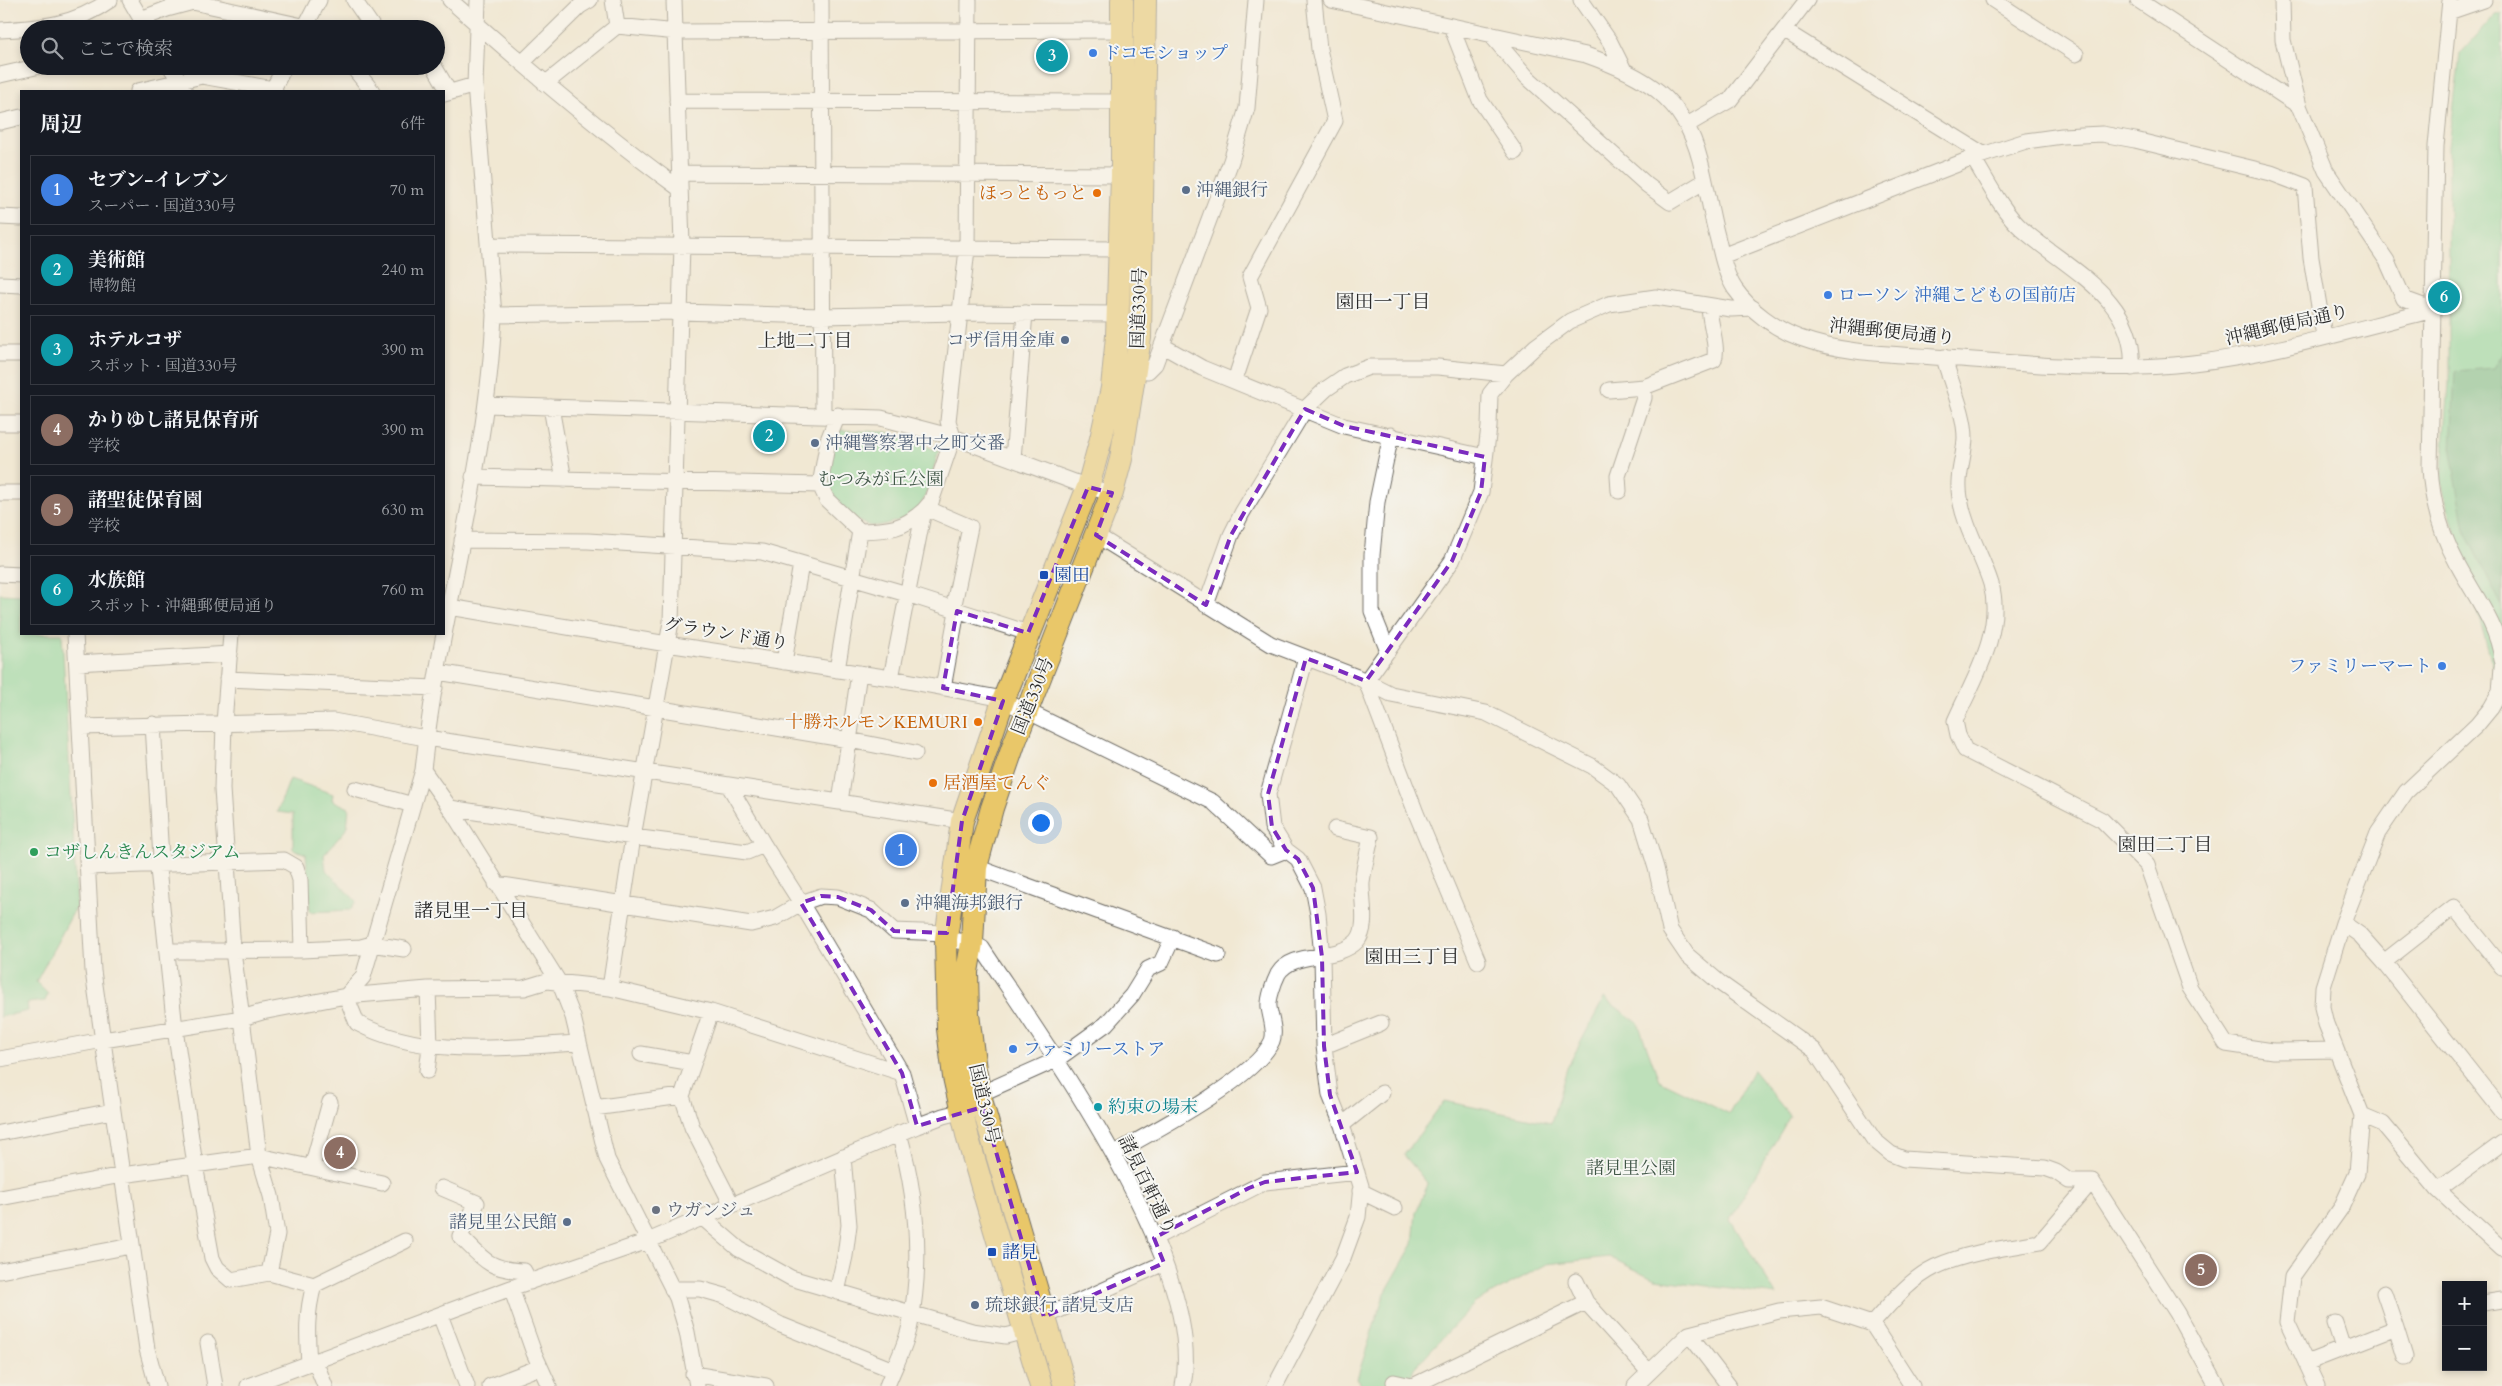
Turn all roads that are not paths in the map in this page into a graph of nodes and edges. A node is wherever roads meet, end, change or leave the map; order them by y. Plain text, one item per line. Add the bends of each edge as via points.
1 (110, 0) edge
2 (130, 0) edge
3 (319, 0) edge
4 (354, 0) edge
5 (450, 0) edge
6 (478, 0) edge
7 (590, 0) edge
8 (613, 0) edge
9 (674, 0) edge
10 (821, 0) edge
11 (969, 0) edge
12 (1122, 0) edge
13 (1145, 0) edge
14 (1256, 0) edge
15 (1314, 0) edge
16 (1332, 0) edge
17 (1581, 0) edge
18 (1806, 0) edge
19 (1994, 0) edge
20 (2138, 0) edge
21 (2282, 0) edge
22 (2484, 0) edge
23 (2450, 6) edge
24 (73, 20) edge
25 (142, 20) edge
26 (150, 20) edge
27 (274, 20) edge
28 (312, 20) edge
29 (368, 20) edge
30 (478, 25) junction
31 (616, 26) junction
32 (1451, 26) junction
33 (20, 29) edge
34 (0, 30) edge
35 (969, 30) junction
36 (1122, 30) junction
37 (1785, 31) junction
38 (677, 32) junction
39 (820, 32) junction
40 (1490, 34) junction
41 (2076, 54) dead end
42 (522, 63) junction
43 (1623, 68) junction
44 (20, 71) edge
45 (176, 75) edge
46 (281, 75) edge
47 (359, 75) edge
48 (438, 75) edge
49 (0, 76) edge
50 (475, 84) junction
51 (545, 84) junction
52 (183, 87) edge
53 (149, 90) edge
54 (274, 90) edge
55 (371, 90) edge
56 (445, 90) edge
57 (446, 93) edge
58 (677, 101) junction
59 (821, 102) junction
60 (1121, 102) junction
61 (969, 103) junction
62 (2299, 106) junction
63 (20, 117) edge
64 (0, 122) edge
65 (1687, 125) junction
66 (1515, 152) dead end
67 (1978, 156) junction
68 (2326, 171) junction
69 (680, 174) junction
70 (821, 174) junction
71 (968, 174) junction
72 (1132, 175) junction
73 (1705, 181) junction
74 (2305, 186) junction
75 (680, 190) junction
76 (0, 217) edge
77 (20, 218) edge
78 (488, 245) junction
79 (682, 245) junction
80 (822, 246) junction
81 (967, 249) junction
82 (1120, 249) junction
83 (1722, 256) junction
84 (0, 284) edge
85 (20, 285) edge
86 (1709, 306) junction
87 (1753, 308) junction
88 (2434, 310) junction
89 (679, 312) junction
90 (958, 313) junction
91 (1025, 314) junction
92 (1117, 314) junction
93 (494, 315) junction
94 (822, 316) junction
95 (2324, 336) junction
96 (1163, 346) junction
97 (0, 354) edge
98 (20, 354) edge
99 (1944, 357) junction
100 (2132, 368) junction
101 (1125, 369) junction
102 (1238, 371) dead end
103 (1506, 374) junction
104 (1644, 387) junction
105 (1609, 390) dead end
106 (486, 406) junction
107 (551, 407) junction
108 (1305, 409) junction
109 (678, 410) junction
110 (830, 415) junction
111 (0, 423) edge
112 (20, 423) edge
113 (1391, 436) junction
114 (953, 438) junction
115 (1485, 456) junction
116 (1014, 459) junction
117 (473, 478) junction
118 (564, 480) junction
119 (676, 483) junction
120 (820, 485) junction
121 (1088, 487) junction
122 (1619, 491) dead end
123 (0, 493) edge
124 (20, 493) edge
125 (1112, 493) junction
126 (925, 509) junction
127 (860, 531) junction
128 (1096, 535) junction
129 (462, 540) junction
130 (672, 546) junction
131 (801, 564) junction
132 (0, 574) edge
133 (20, 575) edge
134 (851, 579) junction
135 (906, 594) junction
136 (1206, 605) junction
137 (446, 606) edge
138 (955, 610) junction
139 (1028, 634) junction
140 (75, 635) edge
141 (231, 635) edge
142 (442, 635) edge
143 (667, 644) junction
144 (1388, 651) junction
145 (230, 654) junction
146 (1306, 658) junction
147 (2502, 660) edge
148 (784, 662) junction
149 (77, 663) junction
150 (2502, 667) edge
151 (838, 670) junction
152 (438, 672) junction
153 (859, 674) junction
154 (892, 678) junction
155 (228, 679) junction
156 (1366, 681) junction
157 (435, 688) junction
158 (943, 688) junction
159 (2501, 694) edge
160 (1003, 701) junction
161 (655, 708) junction
162 (1027, 711) junction
163 (224, 723) junction
164 (153, 724) junction
165 (80, 727) junction
166 (426, 737) junction
167 (849, 740) junction
168 (915, 754) dead end
169 (423, 770) junction
170 (645, 772) junction
171 (729, 786) junction
172 (355, 790) dead end
173 (840, 802) junction
174 (412, 805) junction
175 (450, 808) junction
176 (962, 821) junction
177 (1335, 829) dead end
178 (633, 837) junction
179 (764, 846) junction
180 (1286, 850) junction
181 (228, 860) junction
182 (159, 865) junction
183 (87, 867) junction
184 (976, 867) junction
185 (496, 884) junction
186 (802, 903) junction
187 (624, 904) junction
188 (2343, 923) junction
189 (946, 936) junction
190 (1173, 938) junction
191 (972, 943) junction
192 (372, 944) junction
193 (404, 949) dead end
194 (302, 950) junction
195 (168, 951) junction
196 (233, 951) junction
197 (1218, 955) dead end
198 (1322, 957) junction
199 (1478, 961) dead end
200 (2384, 962) junction
201 (2502, 967) edge
202 (560, 984) junction
203 (610, 988) junction
204 (428, 989) junction
205 (346, 996) junction
206 (711, 1012) junction
207 (242, 1018) junction
208 (1380, 1023) dead end
209 (175, 1029) junction
210 (103, 1040) junction
211 (579, 1043) junction
212 (1324, 1046) junction
213 (430, 1047) junction
214 (2334, 1050) junction
215 (641, 1054) dead end
216 (0, 1059) edge
217 (1056, 1060) junction
218 (694, 1063) junction
219 (428, 1071) dead end
220 (902, 1073) junction
221 (1382, 1093) dead end
222 (682, 1096) junction
223 (330, 1102) dead end
224 (975, 1104) junction
225 (594, 1108) junction
226 (112, 1111) junction
227 (2502, 1111) edge
228 (2362, 1115) junction
229 (1342, 1125) junction
230 (917, 1126) junction
231 (0, 1133) edge
232 (899, 1133) junction
233 (2502, 1143) edge
234 (1113, 1154) junction
235 (259, 1156) junction
236 (843, 1157) junction
237 (195, 1165) junction
238 (312, 1168) junction
239 (1357, 1172) junction
240 (122, 1175) junction
241 (2092, 1181) junction
242 (382, 1182) dead end
243 (442, 1188) dead end
244 (2438, 1190) junction
245 (1360, 1191) junction
246 (0, 1198) edge
247 (732, 1205) junction
248 (1395, 1208) dead end
249 (703, 1218) junction
250 (1154, 1238) junction
251 (405, 1241) dead end
252 (648, 1241) junction
253 (132, 1246) junction
254 (2502, 1249) edge
255 (1164, 1263) junction
256 (0, 1271) edge
257 (269, 1273) junction
258 (1576, 1280) dead end
259 (530, 1282) junction
260 (314, 1285) junction
261 (511, 1288) junction
262 (672, 1289) junction
263 (837, 1292) junction
264 (2384, 1293) dead end
265 (2502, 1300) edge
266 (1586, 1302) junction
267 (2487, 1302) edge
268 (910, 1314) junction
269 (440, 1315) junction
270 (1044, 1317) junction
271 (2335, 1323) dead end
272 (1872, 1324) junction
273 (2396, 1328) junction
274 (1025, 1331) junction
275 (1689, 1334) junction
276 (208, 1343) dead end
277 (2343, 1348) junction
278 (2405, 1357) dead end
279 (312, 1362) junction
280 (2306, 1363) junction
281 (540, 1367) junction
282 (893, 1370) junction
283 (1649, 1372) junction
284 (695, 1380) edge
285 (1394, 1382) dead end
286 (157, 1386) edge
287 (215, 1386) edge
288 (248, 1386) edge
289 (325, 1386) edge
290 (467, 1386) edge
291 (490, 1386) edge
292 (549, 1386) edge
293 (766, 1386) edge
294 (887, 1386) edge
295 (1041, 1386) edge
296 (1065, 1386) edge
297 (1183, 1386) edge
298 (1275, 1386) edge
299 (1412, 1386) edge
300 (1635, 1386) edge
301 (1729, 1386) edge
302 (1912, 1386) edge
303 (2217, 1386) edge
304 (2317, 1386) edge

1 - 24 street
2 - 25 street
3 - 28 street
4 - 29 street
5 - 30 street
6 - 30 street
7 - 42 street
8 - 31 street
9 - 38 street
10 - 39 street
11 - 35 street
12 - 36 highway, 国道330号
13 - 72 highway, 国道330号
14 - 96 street via 1247,108 1232,161
15 - 102 street via 1318,42 1335,121 1250,277 1259,308
16 - 32 street, 沖縄郵便局通り
17 - 43 street via 1610,42
18 - 37 street
19 - 41 street
20 - 62 street
21 - 62 street via 2283,40
22 - 23 street
23 - 88 street via 2436,146
26 - 27 street via 167,9 194,2
30 - 42 street
30 - 50 street
31 - 38 street
31 - 51 street
32 - 40 street, 沖縄郵便局通り
32 - 66 street via 1480,100
33 - 34 street
35 - 36 street
35 - 39 street
35 - 61 street
36 - 60 highway, 国道330号
37 - 65 street via 1730,100
37 - 67 street
38 - 39 street
38 - 58 street
39 - 59 street
40 - 43 street, 沖縄郵便局通り via 1586,54
40 - 73 street via 1527,77 1647,186 1670,202
42 - 51 street
43 - 65 street, 沖縄郵便局通り via 1662,92
44 - 49 street
45 - 52 street
46 - 54 street
47 - 55 street
48 - 56 street
50 - 57 street
50 - 78 street
51 - 75 street
52 - 53 street
52 - 54 street via 202,76
58 - 59 street
58 - 69 street
59 - 61 street
59 - 70 street
60 - 61 street
60 - 72 highway, 国道330号
61 - 71 street
62 - 68 street
63 - 64 street
65 - 73 street, 沖縄郵便局通り
67 - 74 street via 2026,141 2102,134 2271,173
67 - 83 street
67 - 100 street via 2006,212 2090,282 2117,310 2133,344
68 - 74 street
68 - 88 street via 2387,260 2404,300
69 - 70 street
69 - 75 street
70 - 71 street
70 - 80 street
71 - 72 street
71 - 81 street
72 - 82 highway, 国道330号
72 - 101 highway, 国道330号 via 1140,338
73 - 83 street, 沖縄郵便局通り
74 - 95 street via 2311,258
75 - 79 street
76 - 77 street
78 - 79 street
78 - 93 street
79 - 80 street
79 - 89 street
80 - 81 street
80 - 94 street
81 - 82 street
81 - 90 street
82 - 92 highway, 国道330号
83 - 87 street, 沖縄郵便局通り via 1734,288
84 - 85 street
86 - 87 street
86 - 103 street via 1656,297 1609,304 1570,321
86 - 104 street via 1709,322 1717,353 1714,360
87 - 99 street, 沖縄郵便局通り via 1798,338 1824,345
88 - 95 street, 沖縄郵便局通り
88 - 147 street via 2430,468 2436,518 2494,629
89 - 93 street
89 - 94 street
89 - 109 street
90 - 91 street
90 - 94 street
90 - 114 street via 948,421
91 - 92 street
91 - 116 street
92 - 101 highway, 国道330号
93 - 106 street
94 - 110 street
95 - 100 street, 沖縄郵便局通り via 2195,363
96 - 101 street via 1148,371
96 - 108 street via 1202,368
97 - 98 street
99 - 100 street, 沖縄郵便局通り
99 - 214 street via 1965,438 1957,482 1962,511 1991,584 1996,612 1992,635 1955,721 1965,750 2102,820 2147,864 2190,988 2226,1044 2272,1051
101 - 121 highway, 国道330号
101 - 125 highway, 国道330号 via 1121,459
103 - 108 street via 1438,367 1369,368 1345,376
103 - 115 street via 1490,394
104 - 105 street
104 - 122 street via 1644,398 1618,476
106 - 107 street
106 - 117 street
107 - 109 street
107 - 118 street
108 - 113 street via 1344,426
108 - 136 street via 1231,535
109 - 110 street
109 - 119 street
110 - 114 street via 881,418
110 - 120 street
111 - 112 street
113 - 115 street
113 - 144 street via 1377,502 1372,555 1372,612
114 - 116 street
114 - 126 street via 931,502
115 - 144 street via 1481,492 1452,561
116 - 121 street
117 - 118 street
117 - 129 street
118 - 119 street
119 - 120 street
119 - 130 street
120 - 127 street via 827,500
121 - 125 street
121 - 139 highway, 国道330号
123 - 124 street
125 - 128 highway, 国道330号
126 - 127 street via 898,528
126 - 135 street
126 - 138 street via 970,528
127 - 134 street
128 - 136 street
128 - 162 highway, 国道330号
129 - 130 street via 588,541
129 - 137 street
130 - 131 street via 762,552
130 - 143 street via 671,622
131 - 134 street
131 - 148 street
132 - 133 street
134 - 135 street
134 - 151 street
135 - 138 street
135 - 154 street
136 - 146 street via 1271,644
137 - 143 street, グラウンド通り
138 - 139 street
138 - 158 street
139 - 160 highway, 国道330号
140 - 149 street
141 - 145 street
142 - 152 street
143 - 148 street, グラウンド通り
143 - 161 street
144 - 156 street
145 - 149 street
145 - 155 street
146 - 156 street
146 - 180 street via 1268,794 1272,827
148 - 151 street, グラウンド通り
149 - 165 street
150 - 159 street
151 - 153 street, グラウンド通り
152 - 157 street
152 - 161 street
153 - 154 street, グラウンド通り
153 - 167 street
154 - 158 street, グラウンド通り
155 - 157 street
155 - 163 street
156 - 199 street via 1412,804
156 - 241 street via 1391,694 1486,713 1592,766 1618,785 1641,819 1670,930 1687,955 1720,983 1814,1050 1874,1140 1891,1154 1904,1159 2045,1168 2069,1181
157 - 166 street
158 - 160 street, グラウンド通り
159 - 188 street via 2477,725 2428,770 2390,813 2365,863
160 - 162 street, グラウンド通り
160 - 176 highway, 国道330号
161 - 167 street
161 - 170 street
162 - 180 street, グラウンド通り via 1213,802 1271,856
162 - 184 highway, 国道330号 via 992,808
163 - 164 street
163 - 166 street via 333,721
163 - 181 street via 222,789
164 - 165 street
164 - 182 street
165 - 183 street
166 - 169 street
166 - 170 street
167 - 168 street
167 - 173 street
169 - 174 street
169 - 175 street
170 - 171 street
170 - 178 street
171 - 173 street
171 - 179 street
172 - 174 street
173 - 176 street
174 - 192 street
175 - 178 street
175 - 185 street
176 - 189 highway, 国道330号
177 - 198 street via 1371,837 1362,882 1362,928 1357,941
178 - 179 street via 747,852
178 - 187 street
179 - 186 street
180 - 198 street via 1298,859 1313,888
181 - 182 street
181 - 194 street via 284,860 296,867 300,880
181 - 196 street
182 - 183 street
182 - 195 street
183 - 210 street via 93,971
184 - 190 street
184 - 191 highway, 国道330号
185 - 187 street
185 - 202 street
186 - 187 street via 776,918 751,924
186 - 189 street via 821,896 838,897 871,910 894,931
186 - 220 street
187 - 203 street
188 - 200 street via 2360,934
188 - 214 street via 2322,987 2322,1007
189 - 191 street
189 - 224 highway, 国道330号 via 948,1030 954,1077
190 - 197 street
190 - 217 street via 1161,963 1148,969 1132,995 1106,1024
191 - 217 street, 諸見百軒通り via 982,948
191 - 224 highway, 国道330号 via 967,972
192 - 193 street
192 - 194 street
192 - 205 street via 363,977
194 - 196 street
195 - 196 street
195 - 209 street
196 - 207 street
198 - 212 street
198 - 234 street via 1298,960 1279,973 1269,1004 1273,1040 1259,1061 1192,1109
200 - 201 street via 2454,907
200 - 227 street
202 - 203 street
202 - 204 street via 547,981 524,988
202 - 211 street
203 - 206 street
204 - 205 street
204 - 213 street
205 - 207 street
205 - 213 street via 357,1023 378,1034
206 - 218 street
206 - 220 street
207 - 209 street
207 - 235 street
208 - 212 street
209 - 210 street
209 - 237 street
210 - 216 street
210 - 226 street
211 - 213 street via 528,1047
211 - 225 street
212 - 229 street via 1330,1095
213 - 219 street
214 - 228 street
215 - 218 street
217 - 224 street
217 - 234 street, 諸見百軒通り
218 - 222 street
220 - 230 street
221 - 229 street
222 - 225 street
222 - 247 street via 692,1127
223 - 238 street
224 - 230 street
224 - 270 highway, 国道330号
224 - 274 highway, 国道330号
225 - 252 street via 607,1158
226 - 231 street
226 - 240 street
228 - 244 street via 2383,1124
228 - 280 street via 2357,1174 2341,1208 2292,1277 2288,1322
229 - 239 street
230 - 232 street
232 - 236 street
232 - 268 street via 912,1183 916,1226 917,1268
233 - 244 street
234 - 250 street, 諸見百軒通り
235 - 237 street
235 - 238 street
235 - 257 street via 271,1196 277,1234
236 - 247 street
236 - 263 street via 848,1225
237 - 240 street
237 - 257 street via 212,1258 218,1268 231,1280
238 - 242 street
239 - 245 street
239 - 250 street via 1265,1182
240 - 246 street
240 - 253 street
241 - 272 street via 2040,1242 1982,1252 1934,1267 1910,1284
241 - 303 street via 2177,1314
243 - 259 street via 477,1203 460,1236 488,1264 524,1271
244 - 254 street
245 - 248 street
245 - 298 street via 1358,1217 1344,1258
247 - 249 street
249 - 252 street
249 - 263 street via 739,1249 790,1278
250 - 255 street, 諸見百軒通り
251 - 260 street
252 - 259 street
252 - 262 street
253 - 256 street
253 - 286 street via 147,1349
255 - 270 street
255 - 297 street, 諸見百軒通り via 1182,1316 1187,1365
257 - 260 street
258 - 266 street
259 - 261 street
260 - 279 street via 306,1329
261 - 269 street
261 - 281 street
262 - 282 street via 700,1289 725,1296 782,1325
262 - 284 street via 687,1332
263 - 268 street
264 - 273 street
265 - 267 street
266 - 283 street
266 - 299 street
268 - 274 street via 972,1331 1006,1336
268 - 282 street via 910,1326
269 - 279 street
269 - 290 street
270 - 296 highway, 国道330号
271 - 277 street
272 - 275 street via 1821,1307 1779,1311
272 - 302 street
273 - 277 street
273 - 278 street
274 - 295 highway, 国道330号
275 - 283 street
275 - 301 street
276 - 287 street
277 - 280 street
279 - 288 street
279 - 289 street
280 - 304 street
281 - 291 street
281 - 292 street
282 - 294 street
283 - 300 street
284 - 293 street
285 - 299 street

